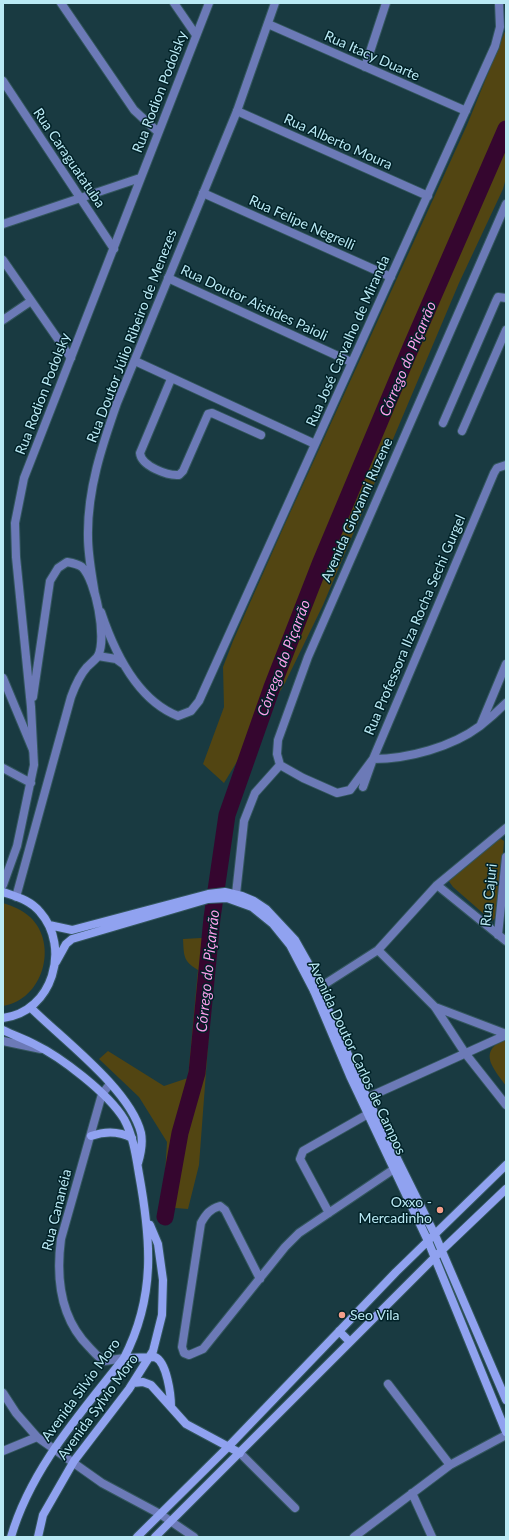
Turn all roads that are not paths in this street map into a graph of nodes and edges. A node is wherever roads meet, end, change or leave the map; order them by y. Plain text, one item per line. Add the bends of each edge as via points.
1 (61, 3) edge
2 (174, 3) edge
3 (209, 3) edge
4 (275, 3) edge
5 (386, 3) edge
6 (499, 3) edge
7 (268, 24) junction
8 (196, 35) junction
9 (365, 67) junction
10 (3, 81) edge
11 (237, 111) junction
12 (466, 111) junction
13 (158, 132) junction
14 (140, 178) junction
15 (203, 194) junction
16 (428, 196) junction
17 (82, 199) junction
18 (506, 204) edge
19 (3, 224) edge
20 (114, 249) junction
21 (3, 260) edge
22 (391, 277) junction
23 (168, 278) junction
24 (506, 298) edge
25 (31, 301) junction
26 (3, 320) edge
27 (506, 330) edge
28 (71, 358) junction
29 (135, 361) junction
30 (351, 362) junction
31 (171, 378) junction
32 (443, 423) dead end
33 (462, 431) dead end
34 (261, 435) dead end
35 (315, 444) junction
36 (506, 465) edge
37 (95, 594) junction
38 (98, 656) junction
39 (124, 664) junction
40 (506, 664) edge
41 (3, 678) edge
42 (206, 686) joint
43 (506, 703) edge
44 (31, 707) junction
45 (480, 726) junction
46 (34, 752) junction
47 (373, 759) junction
48 (280, 765) junction
49 (3, 768) edge
50 (31, 783) junction
51 (363, 787) dead end
52 (506, 828) edge
53 (506, 857) edge
54 (3, 884) edge
55 (437, 885) junction
56 (3, 892) edge
57 (236, 894) junction
58 (226, 895) junction
59 (16, 896) junction
60 (208, 897) junction
61 (49, 924) junction
62 (498, 935) junction
63 (506, 941) edge
64 (378, 950) junction
65 (56, 962) junction
66 (317, 990) junction
67 (30, 1007) junction
68 (436, 1007) junction
69 (3, 1018) edge
70 (3, 1030) edge
71 (506, 1034) edge
72 (3, 1041) edge
73 (45, 1050) junction
74 (465, 1053) junction
75 (110, 1084) junction
76 (102, 1094) junction
77 (364, 1099) junction
78 (506, 1105) edge
79 (368, 1114) junction
80 (91, 1136) junction
81 (132, 1138) junction
82 (138, 1166) junction
83 (506, 1166) edge
84 (394, 1169) junction
85 (506, 1189) edge
86 (329, 1213) junction
87 (148, 1219) junction
88 (435, 1235) junction
89 (428, 1241) junction
90 (441, 1251) junction
91 (435, 1259) junction
92 (260, 1279) junction
93 (339, 1331) junction
94 (350, 1342) junction
95 (150, 1357) junction
96 (124, 1358) junction
97 (133, 1383) junction
98 (388, 1384) dead end
99 (3, 1393) edge
100 (506, 1400) edge
101 (171, 1408) junction
102 (506, 1432) edge
103 (506, 1435) edge
104 (37, 1436) junction
105 (228, 1447) junction
106 (54, 1448) junction
107 (3, 1451) edge
108 (240, 1453) junction
109 (74, 1461) junction
110 (450, 1465) junction
111 (412, 1493) junction
112 (295, 1508) dead end
113 (160, 1514) junction
114 (170, 1521) junction
115 (11, 1537) edge
116 (38, 1537) edge
117 (137, 1537) edge
118 (155, 1537) edge
119 (194, 1537) edge
120 (354, 1537) edge
121 (432, 1537) edge

1 - 13 street via 134,110
2 - 8 street
3 - 8 street, Rua Rodion Podolsky
4 - 7 street, Rua Doutor Júlio Ribeiro de Menezes
5 - 9 street
6 - 12 street, Rua José Carvalho de Miranda via 500,27 495,46
7 - 9 street, Rua Itacy Duarte
7 - 11 street, Rua Doutor Júlio Ribeiro de Menezes
8 - 13 street, Rua Rodion Podolsky
9 - 12 street, Rua Itacy Duarte
10 - 17 street, Rua Caraguatatuba
11 - 15 street, Rua Doutor Júlio Ribeiro de Menezes
11 - 16 street, Rua Alberto Moura
12 - 16 street, Rua José Carvalho de Miranda
13 - 14 street, Rua Rodion Podolsky
14 - 17 street
14 - 20 street, Rua Rodion Podolsky
15 - 22 street, Rua Felipe Negrelli
15 - 23 street, Rua Doutor Júlio Ribeiro de Menezes
16 - 22 street, Rua José Carvalho de Miranda
17 - 19 street
17 - 20 street, Rua Caraguatatuba
18 - 48 street, Avenida Giovanni Ruzene via 308,657 278,740 277,754
20 - 28 street, Rua Rodion Podolsky
21 - 25 street
22 - 30 street, Rua José Carvalho de Miranda
23 - 29 street, Rua Doutor Júlio Ribeiro de Menezes
23 - 30 street, Rua Doutor Aistides Paioli
24 - 32 street via 498,297
25 - 26 street
25 - 28 street
27 - 33 street
28 - 44 street, Rua Rodion Podolsky via 24,478 15,523
29 - 31 street
29 - 37 street, Rua Doutor Júlio Ribeiro de Menezes via 101,447 94,482 88,536
30 - 35 street, Rua José Carvalho de Miranda
31 - 34 street via 140,453 145,463 169,474 179,475 208,414 212,413
31 - 35 street
35 - 42 street, Rua José Carvalho de Miranda
36 - 47 street, Rua Professora Ilza Rocha Sechi Gurgel via 497,468 494,473
37 - 38 street via 101,632
37 - 39 street, Rua Doutor Júlio Ribeiro de Menezes
37 - 44 street via 82,568 76,564 68,562 58,568 50,581
38 - 39 street via 116,659
38 - 59 street via 77,681 71,697
39 - 42 street, Rua Doutor Júlio Ribeiro de Menezes via 151,700 178,716 191,711
40 - 45 street
41 - 46 street
43 - 45 street
44 - 46 street, Rua Rodion Podolsky
45 - 47 street via 433,749 405,757
46 - 50 street, Rua Rodion Podolsky
47 - 48 street via 350,790 337,792
47 - 51 street, Rua Professora Ilza Rocha Sechi Gurgel
48 - 57 street via 255,793 244,821
49 - 50 street
50 - 54 street, Rua Rodion Podolsky via 17,846
52 - 55 street
53 - 62 street, Rua Cajuri
55 - 62 street
55 - 64 street
56 - 59 main road
57 - 58 main road, Avenida Doutor Carlos de Campos
57 - 66 main road, Avenida Doutor Carlos de Campos via 266,909 282,925 298,946
58 - 60 main road, Avenida Doutor Carlos de Campos
58 - 66 main road, Avenida Doutor Carlos de Campos via 252,907 273,924 290,945
59 - 61 main road via 40,911
60 - 61 main road, Avenida Doutor Carlos de Campos via 72,930
60 - 65 main road, Avenida Doutor Carlos de Campos via 72,939 66,944
61 - 65 main road via 56,943
62 - 63 street
64 - 66 street
64 - 68 street
65 - 67 main road via 52,980 43,995
66 - 77 main road, Avenida Doutor Carlos de Campos
67 - 69 main road via 19,1014
67 - 75 main road
68 - 71 street
68 - 74 street
70 - 73 main road, Avenida Silvio Moro
71 - 74 street
72 - 73 street
73 - 76 main road, Avenida Silvio Moro
74 - 77 street
74 - 78 street
75 - 76 street, Rua Cananéia
75 - 82 main road via 128,1106 141,1134 142,1146
76 - 80 street, Rua Cananéia
76 - 81 main road, Avenida Silvio Moro via 124,1119
77 - 79 main road, Avenida Doutor Carlos de Campos
77 - 88 main road, Avenida Doutor Carlos de Campos
79 - 84 main road, Avenida Doutor Carlos de Campos
79 - 86 street via 300,1155
80 - 81 main road via 114,1133
80 - 96 street, Rua Cananéia via 61,1238 58,1260 62,1299 69,1318 98,1358 105,1362
81 - 82 main road, Avenida Silvio Moro
82 - 87 main road, Avenida Silvio Moro
83 - 88 main road
84 - 86 street
84 - 89 main road, Avenida Doutor Carlos de Campos
85 - 90 main road
86 - 92 street via 299,1233
87 - 95 main road, Avenida Sylvio Moro via 158,1244 163,1280 162,1314
87 - 96 main road, Avenida Silvio Moro via 150,1268 146,1293 138,1326
88 - 89 main road
88 - 90 main road, Avenida Doutor Carlos de Campos
89 - 91 main road, Avenida Doutor Carlos de Campos
89 - 93 main road
90 - 91 main road
90 - 100 main road, Avenida Doutor Carlos de Campos
91 - 94 main road
91 - 102 main road, Avenida Doutor Carlos de Campos
92 - 92 street via 225,1210 220,1206 212,1208 201,1223 182,1347 184,1353 189,1355 203,1349
93 - 94 main road
93 - 105 main road
94 - 108 main road
95 - 96 main road
95 - 97 main road, Avenida Sylvio Moro
95 - 101 main road via 160,1359 165,1366
96 - 106 main road, Avenida Silvio Moro
97 - 101 main road via 151,1384
97 - 109 main road, Avenida Sylvio Moro
98 - 110 street
99 - 104 street via 23,1422
101 - 105 main road via 186,1424
103 - 110 street
104 - 106 street
104 - 107 street
105 - 108 main road
105 - 113 main road
106 - 109 street
106 - 115 main road, Avenida Silvio Moro via 28,1494
108 - 112 street
108 - 114 main road
109 - 113 street via 102,1483
109 - 116 main road, Avenida Sylvio Moro via 43,1515
110 - 111 street
111 - 120 street
111 - 121 street
113 - 114 street
113 - 117 main road
114 - 118 main road
114 - 119 street

